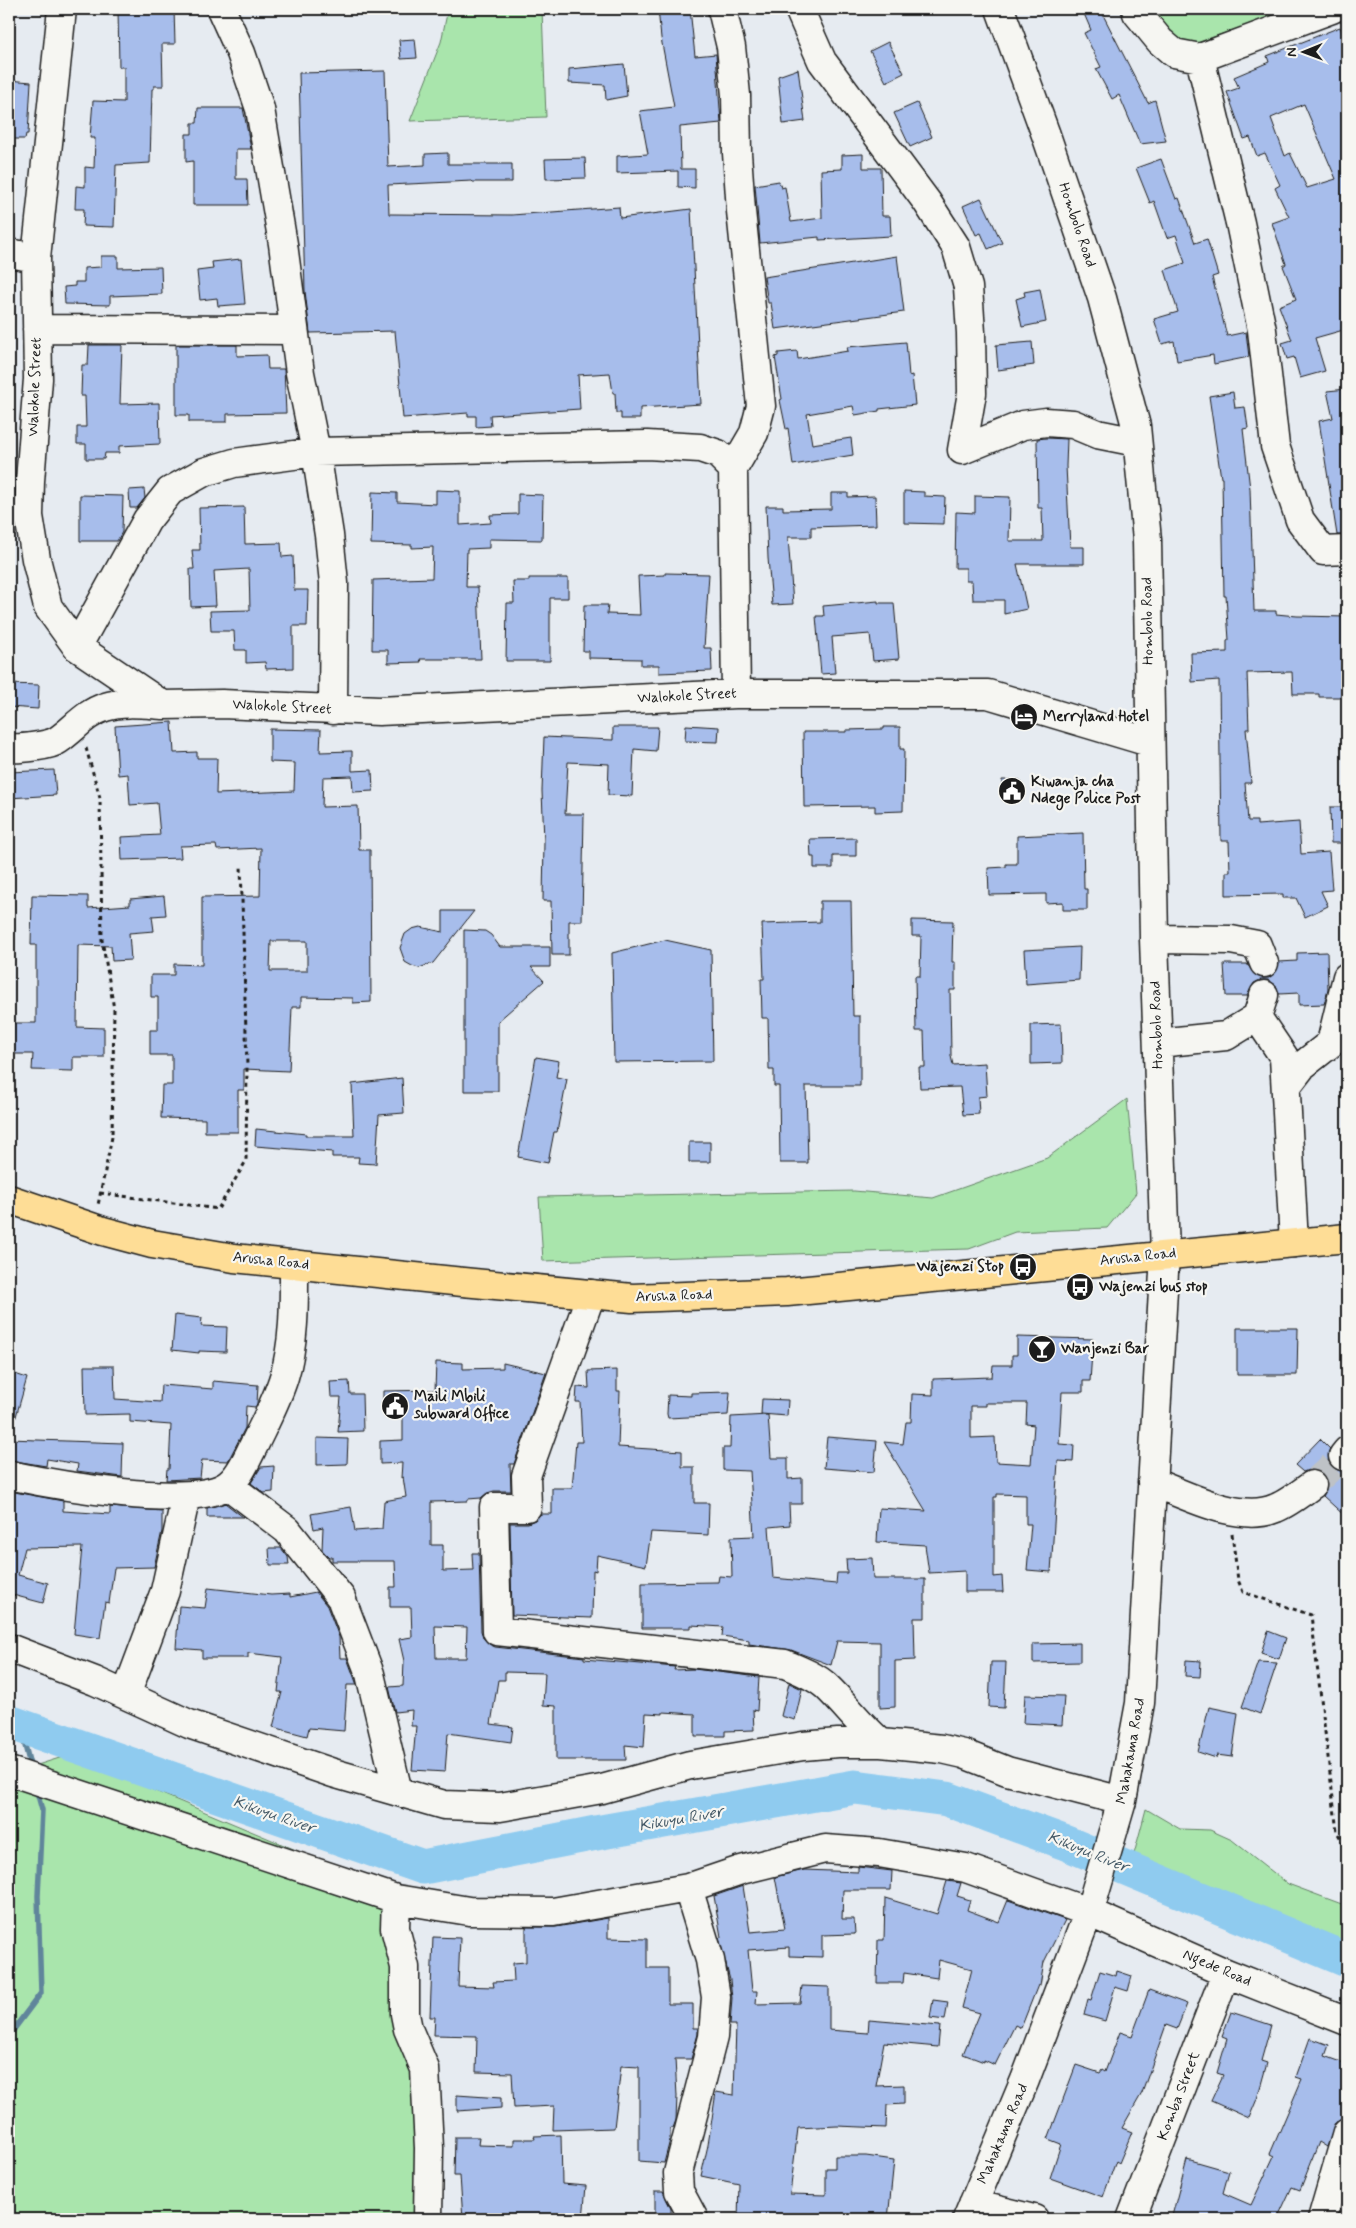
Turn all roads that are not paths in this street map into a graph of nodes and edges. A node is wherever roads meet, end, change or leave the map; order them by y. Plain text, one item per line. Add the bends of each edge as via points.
1 (62, 9) edge
2 (221, 9) edge
3 (722, 9) edge
4 (799, 9) edge
5 (1000, 9) edge
6 (1136, 9) edge
7 (1332, 9) edge
8 (1200, 58) junction
9 (9, 253) edge
10 (36, 258) junction
11 (37, 329) junction
12 (293, 330) junction
13 (1137, 442) junction
14 (316, 452) junction
15 (733, 469) junction
16 (1347, 550) edge
17 (77, 647) junction
18 (736, 694) junction
19 (164, 705) junction
20 (333, 710) junction
21 (1149, 742) junction
22 (9, 748) edge
23 (1154, 939) junction
24 (1264, 963) dead end
25 (1347, 977) edge
26 (1158, 1044) junction
27 (1339, 1046) edge
28 (1286, 1087) junction
29 (9, 1199) edge
30 (1347, 1238) edge
31 (1294, 1243) junction
32 (1165, 1254) junction
33 (294, 1264) junction
34 (591, 1294) junction
35 (9, 1475) edge
36 (1152, 1482) junction
37 (228, 1485) junction
38 (1312, 1486) tunnel mouth
39 (186, 1496) junction
40 (9, 1648) edge
41 (126, 1695) junction
42 (881, 1743) junction
43 (9, 1772) edge
44 (398, 1792) junction
45 (1120, 1810) junction
46 (688, 1888) junction
47 (396, 1899) junction
48 (1090, 1907) junction
49 (1226, 1973) junction
50 (1347, 2021) edge
51 (1347, 2134) edge
52 (970, 2212) edge
53 (428, 2219) edge
54 (694, 2219) edge
55 (1034, 2219) edge
56 (1132, 2219) edge
57 (1322, 2219) edge

1 - 10 street, Walokole Street
2 - 12 street via 260,109 283,244
3 - 15 street via 731,46 736,96 741,211 761,406 754,434
4 - 13 street via 822,61 927,202 956,247 968,287 971,333 972,392 962,450 1024,425 1046,422 1073,424 1097,434
5 - 13 street, Hombolo Road via 1102,298 1136,426
6 - 8 street via 1160,41 1174,53
7 - 8 street
8 - 16 street via 1262,330 1275,446 1300,520 1323,551
9 - 10 street
10 - 11 street, Walokole Street
11 - 12 street
11 - 17 street, Walokole Street via 38,389 29,516 48,607
12 - 14 street
13 - 21 street, Hombolo Road via 1147,540
14 - 15 street via 647,445 700,448 718,454
14 - 17 street via 234,463 204,472 170,491 147,520
14 - 20 street via 334,583
15 - 18 street
17 - 19 street, Walokole Street
18 - 20 street, Walokole Street via 379,711
18 - 21 street, Walokole Street via 988,694
19 - 20 street, Walokole Street via 222,704
19 - 22 street via 107,706 92,712 56,742
21 - 23 street, Hombolo Road
23 - 24 street via 1231,940 1257,945
23 - 26 street, Hombolo Road
25 - 27 street
26 - 28 street via 1226,1036 1261,1006 1284,1057
26 - 32 street, Hombolo Road
27 - 28 street via 1303,1065
28 - 31 street
29 - 33 highway, Arusha Road via 152,1244
30 - 31 highway, Arusha Road
31 - 32 highway, Arusha Road
32 - 34 highway, Arusha Road via 787,1292 632,1298
32 - 36 street, Mahakama Road
33 - 34 highway, Arusha Road
33 - 37 street via 294,1311 284,1377 251,1450
34 - 42 street via 526,1476 527,1507 494,1507 497,1631 785,1664 825,1685
35 - 39 street via 60,1486
36 - 38 street via 1229,1510 1260,1513 1276,1508
36 - 45 street, Mahakama Road via 1140,1703
37 - 39 street via 212,1492
37 - 44 street via 287,1530 341,1598 370,1674
39 - 41 street via 164,1591
40 - 41 street
41 - 44 street via 189,1724
42 - 44 street via 803,1746 690,1765 602,1789 500,1807 444,1805
42 - 45 street via 949,1751
43 - 47 street, Ngede Road
45 - 48 street, Mahakama Road
46 - 47 street, Ngede Road via 553,1912 469,1911
46 - 48 street, Ngede Road via 741,1870 825,1849 879,1853 966,1868
46 - 54 street via 710,1960 716,1997 713,2037 678,2172 680,2191
47 - 53 street via 395,1928 405,1967 405,2014 425,2069
48 - 49 street, Ngede Road
48 - 52 street, Mahakama Road via 1026,2080
49 - 50 street, Ngede Road
49 - 56 street, Komba Street
51 - 57 street
52 - 55 street

